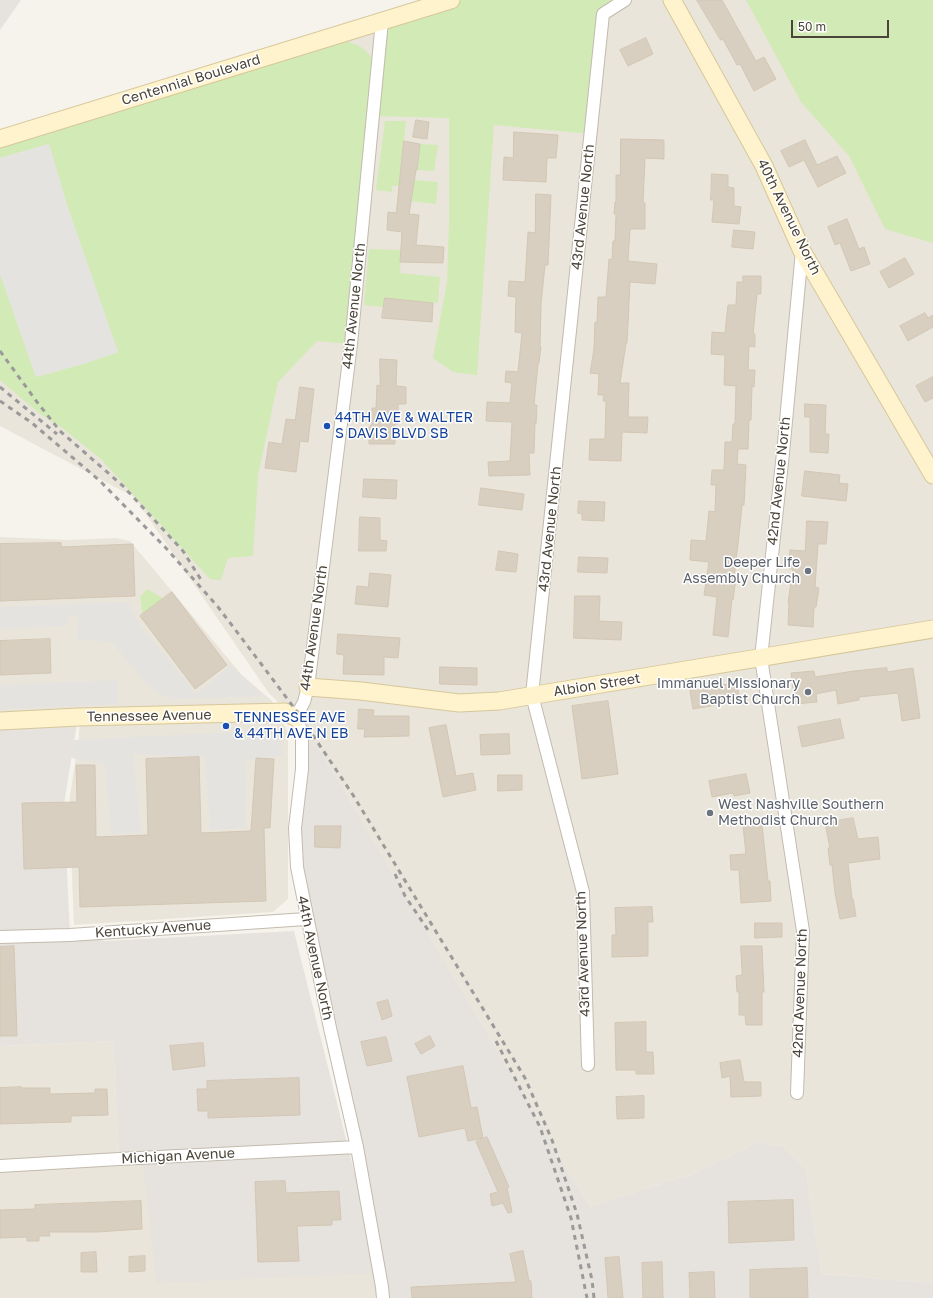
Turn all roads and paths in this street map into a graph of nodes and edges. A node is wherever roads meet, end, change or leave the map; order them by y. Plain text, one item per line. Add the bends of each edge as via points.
1 (451, 0) edge
2 (626, 0) edge
3 (672, 0) edge
4 (382, 21) junction
5 (0, 139) edge
6 (802, 251) junction
7 (933, 474) edge
8 (933, 629) edge
9 (761, 658) junction
10 (308, 687) junction
11 (532, 695) junction
12 (297, 718) junction
13 (0, 721) edge
14 (306, 919) junction
15 (0, 937) edge
16 (588, 1065) dead end
17 (797, 1093) dead end
18 (357, 1147) junction
19 (0, 1166) edge
20 (383, 1298) edge

1 - 4 street, Centennial Boulevard
2 - 11 street, 43rd Avenue North via 604,14
3 - 6 street, 40th Avenue North via 764,166
4 - 5 street, Centennial Boulevard
4 - 10 street, 44th Avenue North via 351,344
6 - 7 street, 40th Avenue North
6 - 9 street, 42nd Avenue North
8 - 9 street, Albion Street
9 - 11 street, Albion Street
9 - 17 street, 42nd Avenue North via 803,931
10 - 11 street, Albion Street via 459,703
10 - 12 street, 44th Avenue North
11 - 16 street, 43rd Avenue North via 583,892
12 - 13 street, Tennessee Avenue via 285,712
12 - 14 street, 44th Avenue North via 302,734 302,769 295,828 296,867
14 - 15 street, Kentucky Avenue via 70,935
14 - 18 street, 44th Avenue North
18 - 19 street, Michigan Avenue
18 - 20 street, 44th Avenue North

